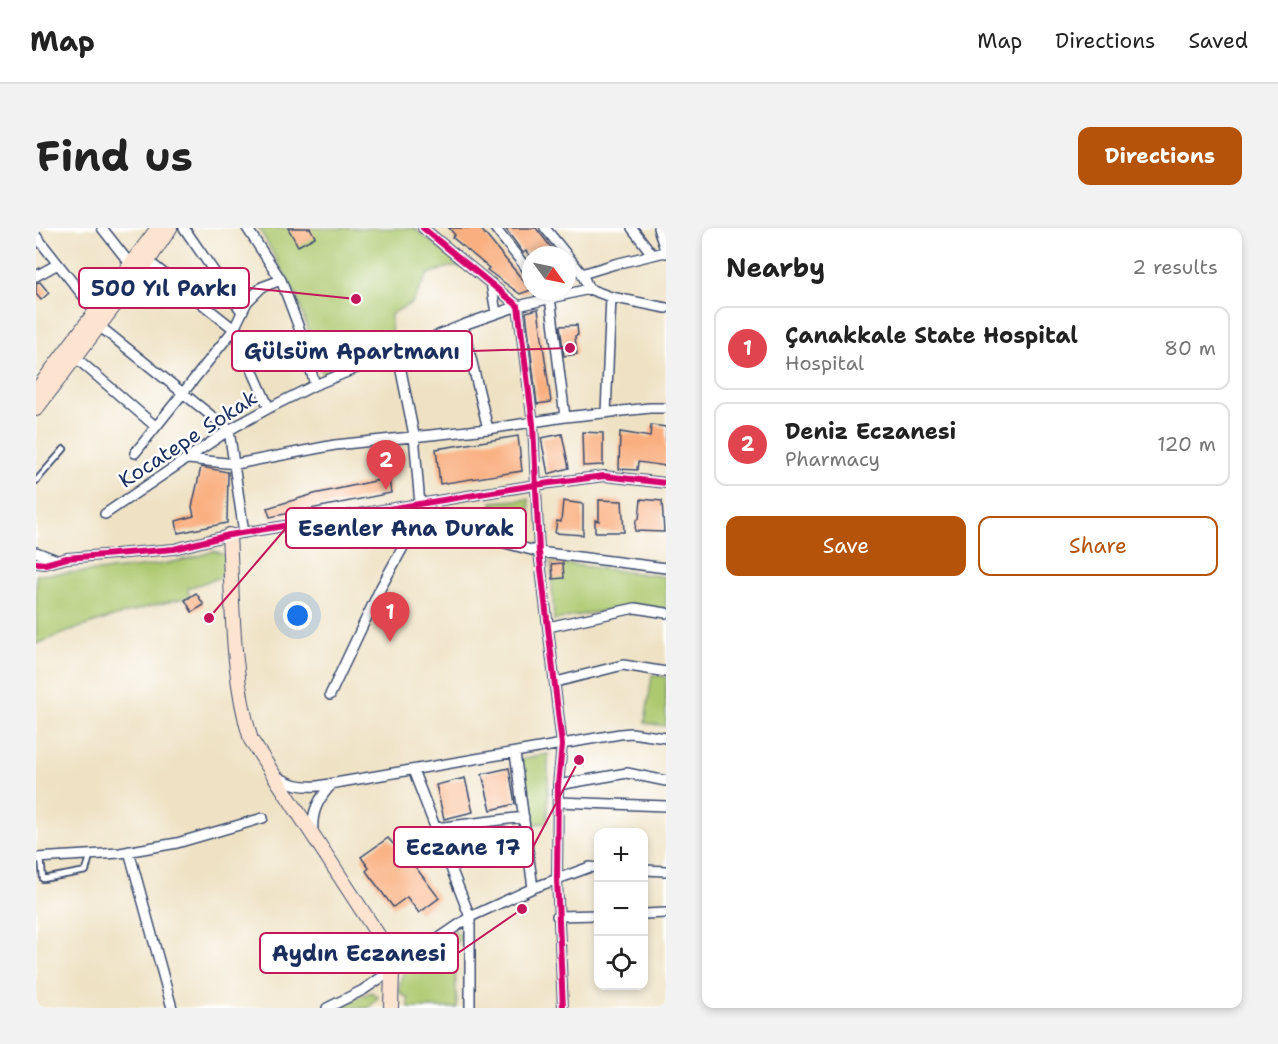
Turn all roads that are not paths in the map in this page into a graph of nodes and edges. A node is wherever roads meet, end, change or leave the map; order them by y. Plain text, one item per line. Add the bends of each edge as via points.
1 (102, 228) edge
2 (158, 228) edge
3 (170, 228) edge
4 (184, 228) edge
5 (247, 228) edge
6 (423, 228) edge
7 (495, 228) edge
8 (545, 228) edge
9 (632, 228) edge
10 (658, 228) edge
11 (36, 236) edge
12 (560, 246) edge
13 (666, 253) edge
14 (652, 254) junction
15 (148, 261) junction
16 (522, 262) edge
17 (58, 264) junction
18 (131, 265) junction
19 (576, 266) edge
20 (582, 274) junction
21 (36, 276) edge
22 (281, 280) junction
23 (491, 283) junction
24 (590, 289) junction
25 (576, 291) edge
26 (611, 297) junction
27 (532, 300) edge
28 (548, 300) edge
29 (518, 306) junction
30 (666, 308) edge
31 (95, 311) junction
32 (242, 312) junction
33 (496, 313) junction
34 (98, 325) junction
35 (463, 325) junction
36 (234, 329) junction
37 (397, 351) junction
38 (75, 357) junction
39 (315, 385) junction
40 (37, 387) edge
41 (181, 392) junction
42 (663, 406) edge
43 (269, 408) junction
44 (36, 409) edge
45 (606, 413) junction
46 (566, 417) junction
47 (533, 424) junction
48 (155, 426) junction
49 (488, 429) junction
50 (230, 430) junction
51 (414, 435) junction
52 (64, 449) dead end
53 (135, 453) dead end
54 (188, 459) junction
55 (236, 464) junction
56 (36, 481) edge
57 (666, 483) edge
58 (535, 485) junction
59 (420, 505) junction
60 (394, 509) junction
61 (105, 514) dead end
62 (418, 520) junction
63 (244, 533) junction
64 (229, 535) junction
65 (36, 552) edge
66 (539, 552) junction
67 (57, 560) junction
68 (36, 563) edge
69 (666, 568) edge
70 (666, 613) edge
71 (548, 627) junction
72 (666, 672) edge
73 (556, 682) junction
74 (330, 695) dead end
75 (666, 738) edge
76 (562, 745) junction
77 (515, 753) junction
78 (270, 770) junction
79 (413, 770) junction
80 (666, 781) edge
81 (333, 783) junction
82 (558, 785) junction
83 (558, 802) junction
84 (666, 806) edge
85 (263, 818) dead end
86 (524, 818) junction
87 (435, 828) junction
88 (313, 836) junction
89 (129, 851) junction
90 (90, 855) junction
91 (38, 857) edge
92 (594, 868) edge
93 (648, 870) edge
94 (666, 871) edge
95 (557, 879) junction
96 (533, 888) junction
97 (666, 913) edge
98 (648, 914) edge
99 (594, 915) edge
100 (557, 916) junction
101 (470, 917) junction
102 (392, 970) junction
103 (172, 1008) edge
104 (327, 1008) edge
105 (391, 1008) edge
106 (470, 1008) edge
107 (563, 1008) edge

1 - 18 street
2 - 18 street
3 - 15 street
4 - 32 street
5 - 22 street
6 - 23 street
7 - 16 street
8 - 12 street
9 - 14 street
10 - 13 street
11 - 17 street
13 - 14 street
14 - 20 street
15 - 34 street
15 - 36 street
17 - 21 street
17 - 31 street
18 - 31 street
19 - 20 street
20 - 24 street
22 - 32 street via 262,287
22 - 39 street
23 - 29 street
23 - 33 street
24 - 25 street, Kocatepe Sokak
24 - 26 street
26 - 30 street
26 - 45 street
27 - 29 street, Kocatepe Sokak
28 - 46 street
29 - 33 street, Kocatepe Sokak
29 - 47 street
31 - 40 street
32 - 36 street
33 - 35 street, Kocatepe Sokak
34 - 38 street
34 - 41 street
35 - 37 street, Kocatepe Sokak
35 - 49 street
36 - 41 street
36 - 43 street
37 - 39 street, Kocatepe Sokak
37 - 51 street
38 - 44 street
38 - 48 street
39 - 43 street, Kocatepe Sokak
41 - 48 street
41 - 50 street
42 - 45 street
43 - 50 street, Kocatepe Sokak
45 - 46 street
46 - 47 street
47 - 49 street
47 - 58 street
48 - 53 street
49 - 51 street
50 - 54 street, Kocatepe Sokak
50 - 55 street
51 - 55 street via 335,444
51 - 59 street
52 - 56 lane
54 - 55 street
54 - 61 street, Kocatepe Sokak
55 - 63 street
57 - 58 street via 604,476
58 - 59 street
58 - 66 street
59 - 60 street
59 - 62 street
60 - 62 street
60 - 63 street
62 - 66 street
62 - 74 street
63 - 64 street
64 - 67 street via 174,549
64 - 78 street via 242,710 251,740
65 - 67 street
66 - 69 street
66 - 71 street
67 - 68 street
70 - 71 street via 634,608
71 - 73 street
72 - 73 street via 623,665
73 - 76 street
75 - 76 street via 631,733
76 - 77 street
76 - 82 street
77 - 79 street
77 - 86 street
78 - 81 street via 287,783 301,787
78 - 88 street
79 - 81 street
79 - 87 street
80 - 82 street via 627,773
81 - 88 street via 315,807
82 - 83 street
83 - 84 street
83 - 95 street
85 - 89 street via 177,843
86 - 87 street
86 - 96 street
87 - 101 street
88 - 102 street via 382,941
89 - 90 street
89 - 103 street
90 - 91 street
90 - 91 lane via 86,872 44,879
92 - 95 street
93 - 94 street
95 - 96 street
95 - 100 street
96 - 101 street
97 - 98 street
99 - 100 street
100 - 107 street
101 - 102 street
101 - 106 street
102 - 104 street
102 - 105 street

